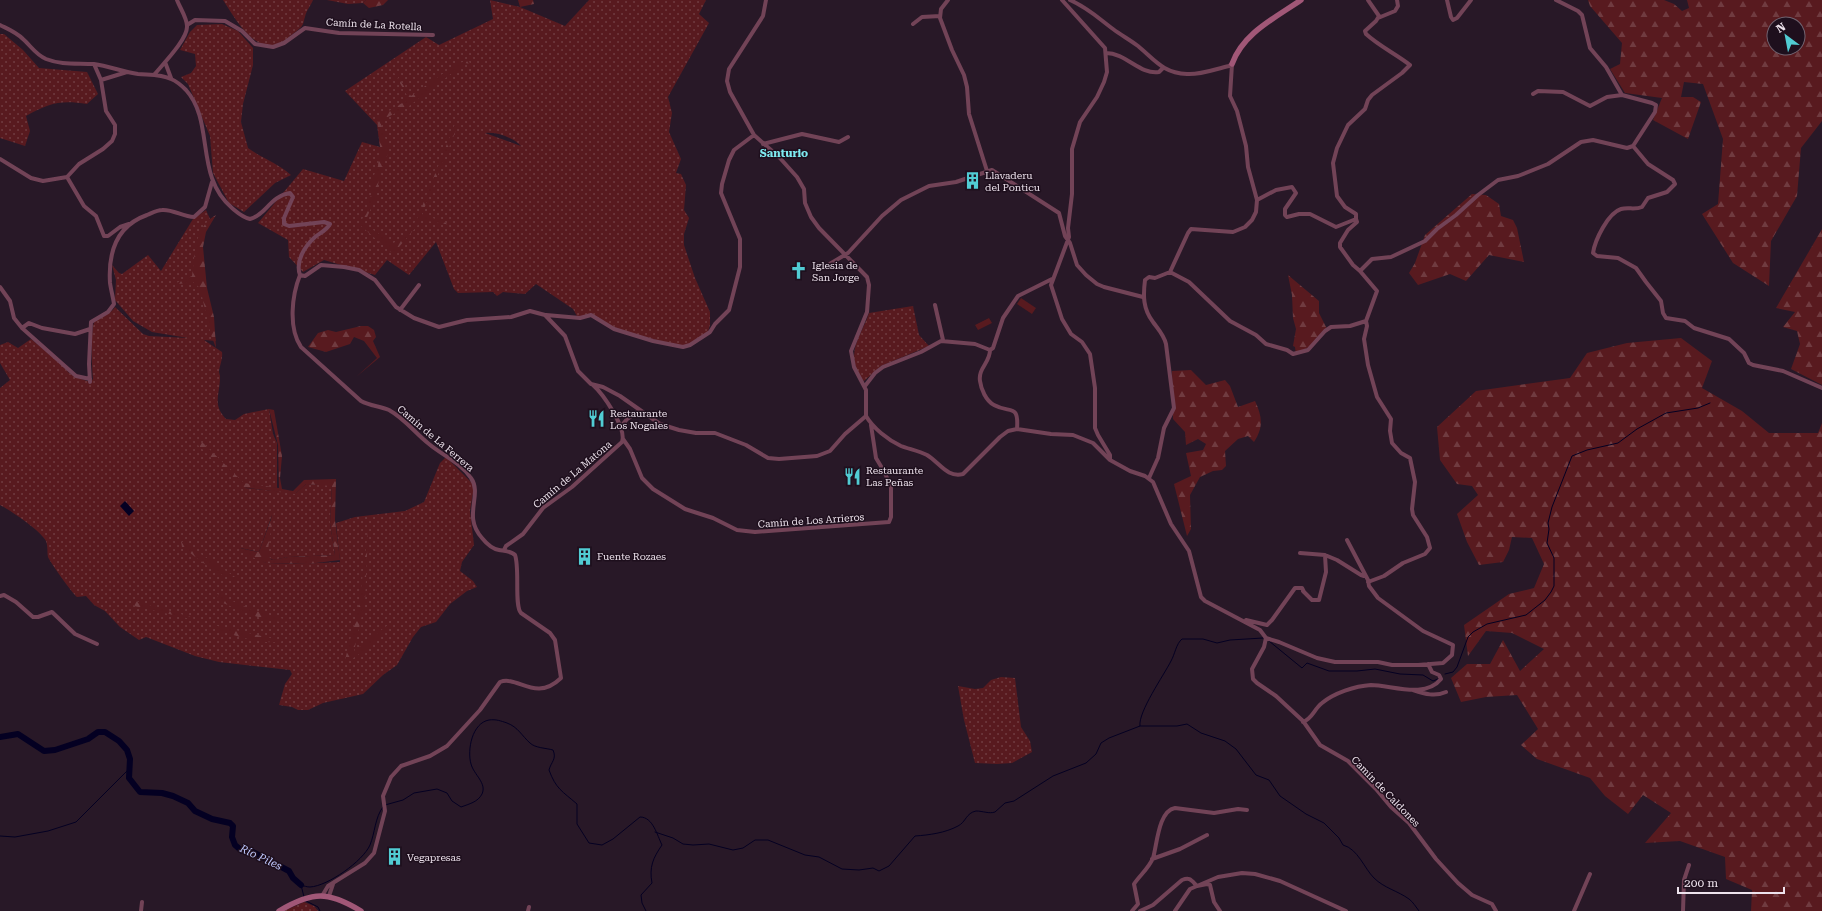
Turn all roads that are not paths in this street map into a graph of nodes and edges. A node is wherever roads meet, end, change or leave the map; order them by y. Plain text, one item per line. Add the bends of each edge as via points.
1 (177, 0) edge
2 (766, 0) edge
3 (948, 0) edge
4 (1062, 0) edge
5 (1070, 0) edge
6 (1301, 0) edge
7 (1368, 0) edge
8 (1397, 0) edge
9 (1447, 0) edge
10 (1471, 0) edge
11 (1556, 0) edge
12 (940, 16) junction
13 (1378, 18) junction
14 (913, 24) dead end
15 (187, 25) junction
16 (1, 26) edge
17 (433, 35) dead end
18 (1106, 53) junction
19 (165, 62) junction
20 (94, 64) junction
21 (1232, 64) junction
22 (1163, 68) junction
23 (129, 72) junction
24 (154, 75) junction
25 (171, 78) junction
26 (101, 80) junction
27 (1533, 94) dead end
28 (1622, 95) junction
29 (754, 135) junction
30 (848, 137) dead end
31 (763, 144) junction
32 (1633, 146) junction
33 (0, 159) edge
34 (987, 171) junction
35 (67, 177) junction
36 (212, 182) junction
37 (1257, 200) junction
38 (1356, 218) junction
39 (129, 224) junction
40 (1068, 241) junction
41 (845, 255) junction
42 (828, 265) dead end
43 (1360, 271) junction
44 (1170, 272) junction
45 (300, 275) junction
46 (1052, 279) junction
47 (419, 285) dead end
48 (0, 287) edge
49 (1143, 297) junction
50 (936, 305) dead end
51 (400, 310) junction
52 (545, 315) junction
53 (1366, 321) junction
54 (22, 328) junction
55 (90, 329) junction
56 (943, 340) junction
57 (990, 350) junction
58 (591, 384) junction
59 (864, 386) junction
60 (1822, 388) edge
61 (640, 411) junction
62 (866, 416) junction
63 (871, 425) junction
64 (620, 428) junction
65 (1017, 429) junction
66 (623, 439) junction
67 (1110, 460) junction
68 (1149, 478) junction
69 (1347, 540) dead end
70 (504, 550) junction
71 (1300, 553) dead end
72 (1324, 555) junction
73 (1364, 576) junction
74 (1368, 582) junction
75 (0, 596) edge
76 (1239, 618) junction
77 (1266, 638) junction
78 (97, 644) dead end
79 (1428, 664) junction
80 (1411, 689) junction
81 (1446, 692) dead end
82 (1303, 722) junction
83 (1247, 810) dead end
84 (1207, 835) dead end
85 (1152, 859) junction
86 (1689, 865) dead end
87 (1590, 874) dead end
88 (334, 882) junction
89 (1197, 886) junction
90 (322, 896) junction
91 (330, 896) junction
92 (142, 902) dead end
93 (141, 911) edge
94 (279, 911) edge
95 (361, 911) edge
96 (1132, 911) edge
97 (1140, 911) edge
98 (1175, 911) edge
99 (1220, 911) edge
100 (1346, 911) edge
101 (1496, 911) edge
102 (1574, 911) edge
103 (1683, 911) edge

1 - 15 street
2 - 29 street via 763,16 727,74 730,92
3 - 12 street via 942,6
4 - 18 street via 1102,44
5 - 22 street via 1098,15
6 - 21 street via 1258,30 1239,48
7 - 13 street
8 - 13 street via 1398,6 1395,11
9 - 10 street via 1453,20
11 - 28 street via 1582,15 1590,48 1606,67
12 - 14 street via 922,17
12 - 34 street via 964,75 969,114
13 - 38 street via 1365,31 1366,34 1410,65 1372,95 1365,109 1348,125 1337,148 1333,163 1336,196 1345,207 1356,214
15 - 17 street, Camín de La Rotella via 195,20 225,21 242,31 255,44 273,47 284,43 305,28 339,33
15 - 19 street via 181,41
16 - 20 street via 15,32 45,59
18 - 22 street via 1123,57 1151,72 1159,72
18 - 40 street via 1107,72 1104,82 1080,122 1072,149
19 - 24 street
19 - 25 street
20 - 23 street
20 - 26 street
21 - 22 street via 1193,74 1182,74
21 - 37 street via 1230,96 1237,111
23 - 24 street
23 - 26 street
24 - 25 street
25 - 36 street via 188,92 198,109
26 - 35 street via 106,111 115,125 115,134 108,145 79,164
27 - 28 street via 1538,91 1563,92 1590,106 1607,97
28 - 32 street via 1652,102 1656,107
29 - 31 street
29 - 52 street via 734,150 722,184 721,193 740,239 740,266 729,310 707,334 682,347 614,329 591,315 580,318
30 - 31 street via 839,142 802,134
31 - 41 street via 779,157 802,183 805,203 811,218
32 - 43 street via 1627,148 1593,140 1581,142 1548,164 1518,176 1498,180 1478,194 1426,241 1391,257 1372,259
32 - 60 street via 1650,166 1673,180 1675,186 1667,192 1648,198 1639,208 1616,211 1598,235 1593,252 1597,256 1618,258 1636,268 1661,301 1666,318 1685,321 1694,328 1729,339 1753,365 1783,371
33 - 35 street via 36,180
34 - 40 street via 994,171 1057,211
34 - 41 street via 956,182 929,186 896,203
35 - 39 street via 84,206 97,218 104,236 108,236 120,226
36 - 39 street via 205,207 194,217 163,210 138,218
36 - 45 street, Camín de La Ferrera via 223,201 246,218 254,218 276,197 290,193 293,197 284,224 330,224 302,252 299,261
37 - 38 street via 1276,190 1292,187 1296,193 1285,208 1287,217 1310,214 1336,227
37 - 44 street via 1252,220 1239,230 1233,232 1191,229
38 - 43 street via 1357,222 1344,236 1340,247
39 - 55 street via 115,242 112,252 110,285 114,304 108,312 91,322
40 - 46 street
40 - 49 street via 1077,265 1097,284
41 - 42 street
41 - 59 street via 865,274 869,285 867,312 851,351 854,367
43 - 53 street via 1377,290
44 - 49 street via 1146,279
44 - 53 street via 1195,287 1230,321 1256,335 1266,344 1288,350 1293,354 1308,350 1324,331 1331,327 1350,326
45 - 51 street via 305,276 321,265 359,270 375,280
45 - 70 street, Camín de La Ferrera via 294,299 293,318 296,337 301,347 361,401 399,416 470,476 475,487 472,512 475,529 493,548
46 - 57 street via 1018,296 1004,318
46 - 67 street via 1052,292 1062,319 1069,332 1082,342 1090,354 1095,388 1095,428 1110,455
47 - 51 street
48 - 54 street via 10,301 14,318
49 - 68 street via 1147,312 1166,344 1174,408 1164,428 1158,458
50 - 56 street
51 - 52 street via 439,327 467,320 511,317 530,311
52 - 58 street, Camín de La Matona via 565,336 578,371
53 - 74 street via 1364,339 1377,397 1392,419 1392,443 1410,458 1415,482 1413,515 1427,537 1430,548 1425,554
54 - 55 street via 29,323 75,334
54 - 55 street via 76,376 90,380
56 - 57 street via 975,344
56 - 59 street via 883,367
57 - 65 street via 989,361 979,374 981,386 993,405 1015,412 1018,416
58 - 61 street via 620,396
58 - 64 street, Camín de La Matona via 608,401
59 - 62 street via 867,395
61 - 62 street via 670,428 696,433 715,433 746,445 768,458 779,459 817,456 830,451
61 - 64 street via 627,419
62 - 63 street
63 - 65 street via 894,443 926,455 949,474 956,476 963,474 1000,437 1008,431
63 - 66 street, Camín de Los Arrieros via 876,458 891,488 889,522 755,532 736,530 713,518 685,509 653,490 642,478
64 - 66 street, Camín de La Matona
65 - 67 street via 1073,435 1093,443
66 - 70 street, Camín de La Matona via 578,482 543,508 523,534
67 - 68 street
68 - 76 street via 1158,492 1170,524 1189,551 1201,597
69 - 73 street
70 - 88 street via 514,553 516,557 517,609 550,633 555,640 561,678 554,684 540,689 507,681 500,682 480,710 447,746 430,756 406,763 396,770 388,781 383,796 384,809 380,832 371,857 357,869
71 - 72 street
72 - 73 street
72 - 76 street via 1326,572 1319,600 1312,600 1302,588 1295,588 1267,625
73 - 74 street
74 - 79 street via 1378,598 1423,631 1453,645 1452,655 1442,663
75 - 78 street via 4,594 33,617 52,612 76,634
76 - 77 street via 1260,630
77 - 79 street via 1334,662
77 - 82 street, Camín de Caldones via 1252,669 1253,679 1276,696
79 - 80 street via 1432,672 1441,679 1434,685
80 - 81 street via 1427,695 1440,695
80 - 82 street via 1369,685 1347,690 1323,702 1311,718
82 - 101 street, Camín de Caldones via 1320,745 1348,761 1391,808 1409,823 1436,860 1458,883 1472,895 1492,904
83 - 85 street via 1214,813 1172,809 1164,818
84 - 85 street via 1180,849
85 - 96 street via 1134,884 1138,904
86 - 103 street via 1684,880
87 - 102 street
88 - 90 street
88 - 91 street
89 - 97 street via 1187,878 1182,880 1153,905
89 - 98 street via 1186,892
89 - 99 street via 1210,885 1214,902
89 - 100 street via 1218,877 1255,874 1280,881
90 - 91 street
90 - 94 street via 300,900
91 - 95 street
92 - 93 street

